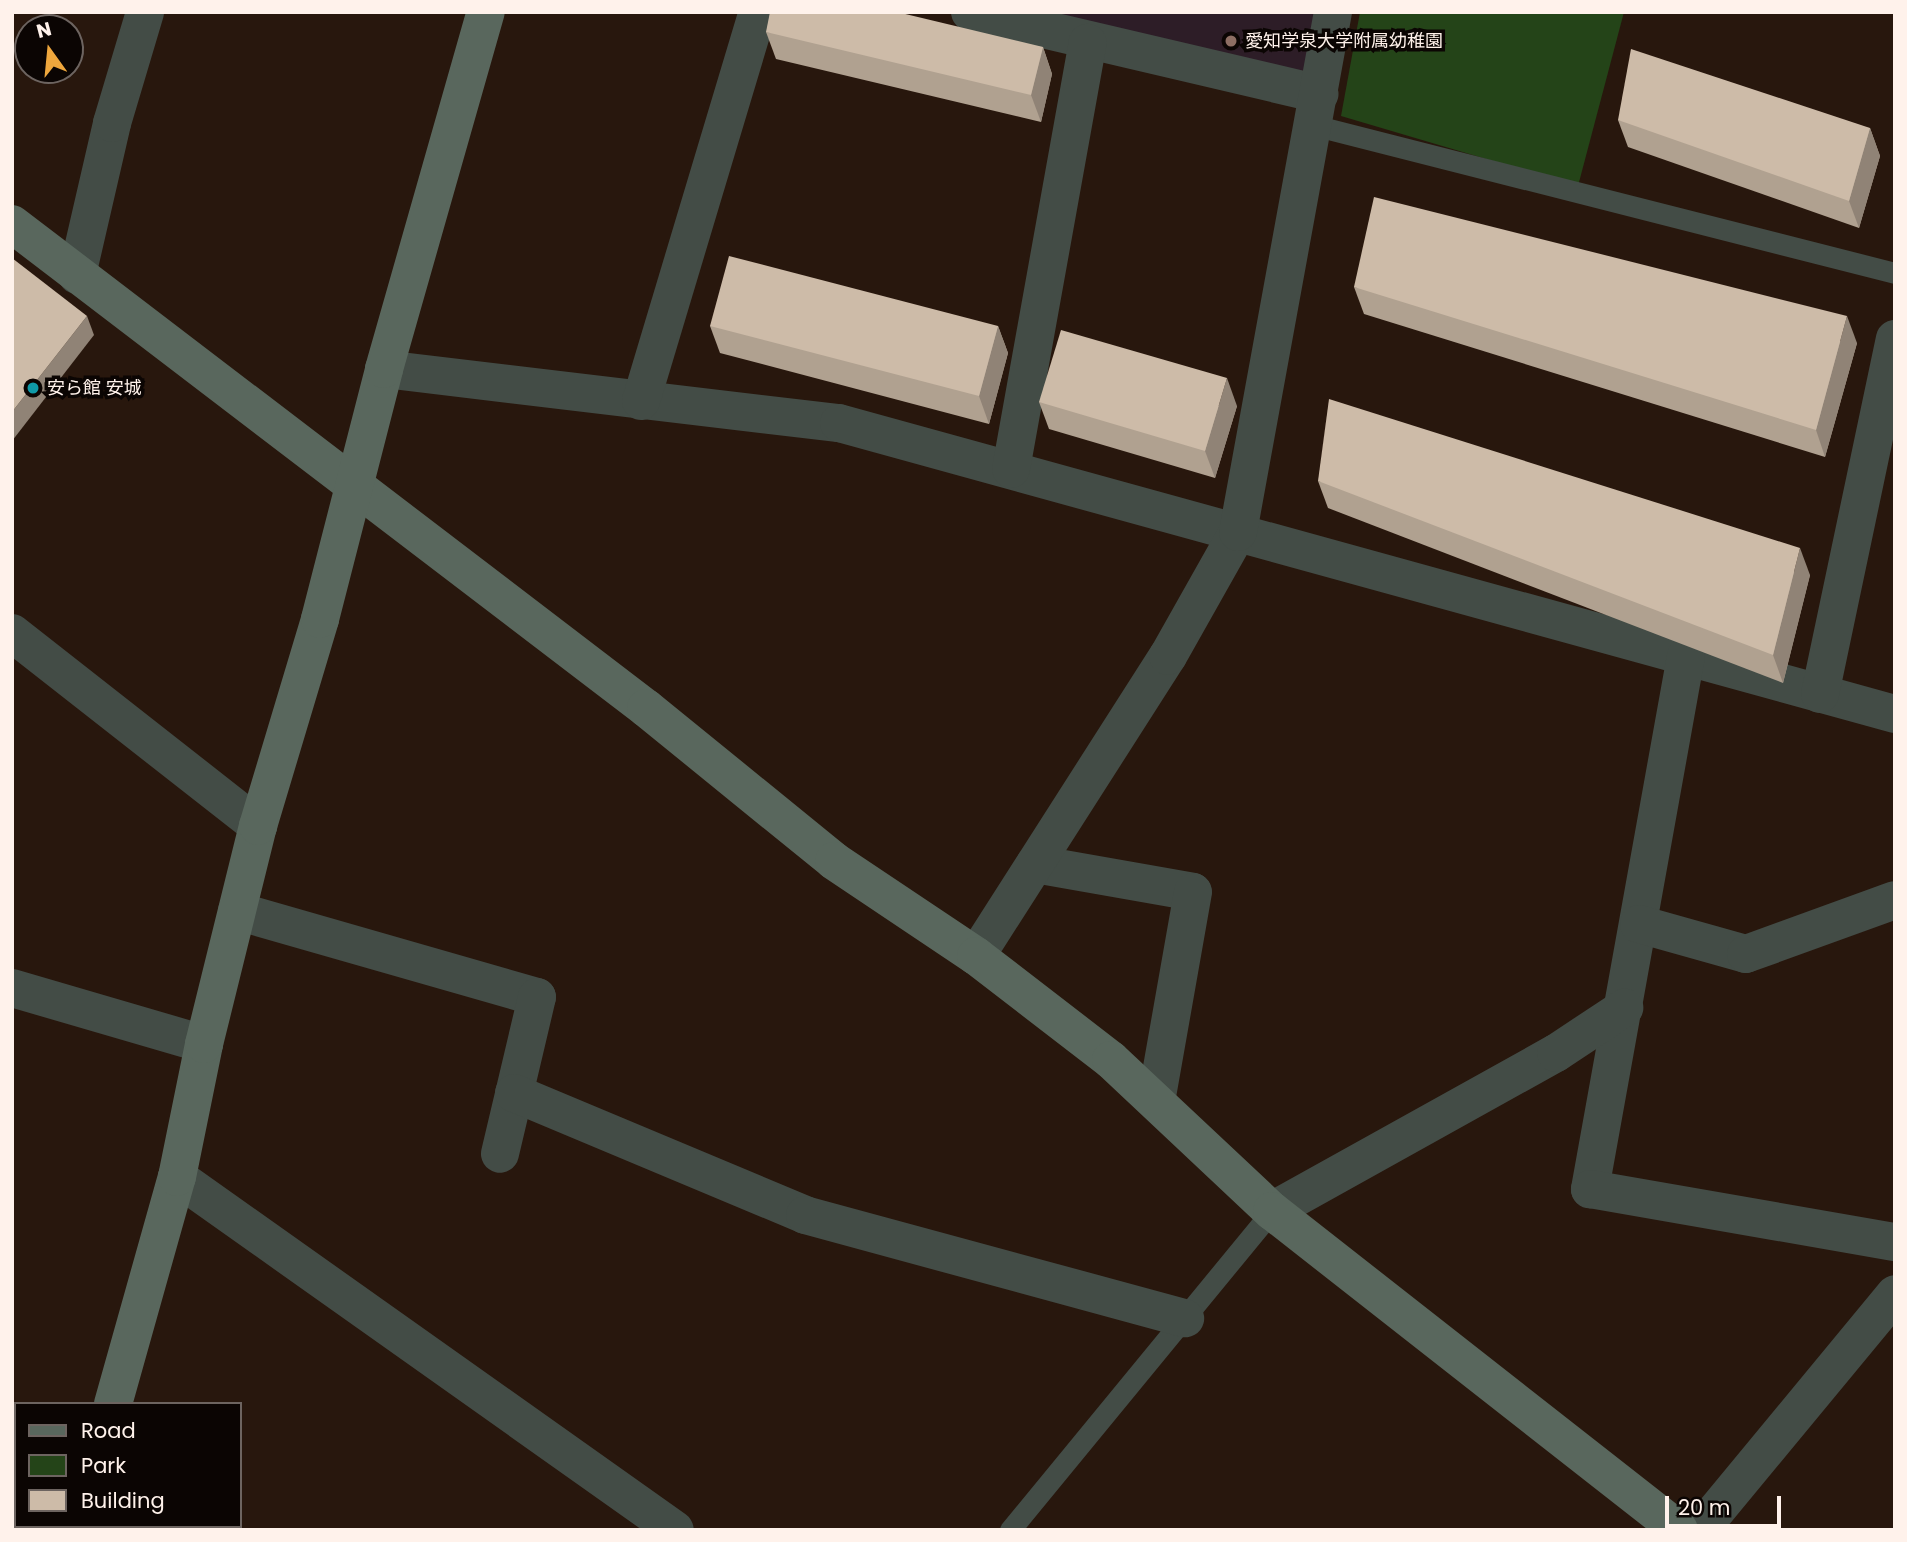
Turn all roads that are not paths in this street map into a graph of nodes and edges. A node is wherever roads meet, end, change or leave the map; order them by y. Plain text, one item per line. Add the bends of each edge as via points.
1 (145, 12) edge
2 (486, 12) edge
3 (758, 12) edge
4 (970, 12) edge
5 (1333, 12) edge
6 (1088, 43) junction
7 (1316, 109) junction
8 (12, 224) edge
9 (1895, 272) edge
10 (77, 275) junction
11 (1895, 339) edge
12 (384, 369) junction
13 (641, 401) junction
14 (1011, 469) junction
15 (354, 486) junction
16 (1238, 532) junction
17 (12, 634) edge
18 (1686, 656) junction
19 (1821, 694) junction
20 (1895, 714) edge
21 (258, 826) junction
22 (1035, 864) junction
23 (1895, 900) edge
24 (237, 911) junction
25 (1639, 924) junction
26 (976, 956) junction
27 (12, 988) edge
28 (1624, 1008) junction
29 (204, 1044) junction
30 (514, 1093) junction
31 (1156, 1101) junction
32 (500, 1154) dead end
33 (177, 1177) junction
34 (1272, 1211) junction
35 (1895, 1242) edge
36 (1895, 1294) edge
37 (1185, 1318) junction
38 (114, 1402) edge
39 (675, 1530) edge
40 (1010, 1530) edge
41 (1679, 1530) edge
42 (1700, 1530) edge

1 - 10 street via 112,123
2 - 12 street
3 - 13 street
4 - 6 street
5 - 7 street
6 - 7 street
6 - 14 street
7 - 9 lane
7 - 16 street
8 - 10 street
10 - 15 street
11 - 19 street
12 - 13 street
12 - 15 street
13 - 14 street via 839,422
14 - 16 street
15 - 21 street
15 - 26 street via 646,708 834,861
16 - 18 street
16 - 22 street via 1168,656
17 - 21 street
18 - 19 street
18 - 25 street
19 - 20 street
21 - 24 street
22 - 26 street
22 - 31 street via 1193,892
23 - 25 street via 1746,954
24 - 29 street
24 - 30 street via 537,997
25 - 28 street
26 - 31 street via 1111,1060
27 - 29 street
28 - 34 street via 1556,1053
28 - 35 street via 1590,1189
29 - 33 street
30 - 32 street
30 - 37 street via 805,1215
31 - 34 street
33 - 38 street
33 - 39 street
34 - 37 lane
34 - 41 street
36 - 42 street
37 - 40 lane

